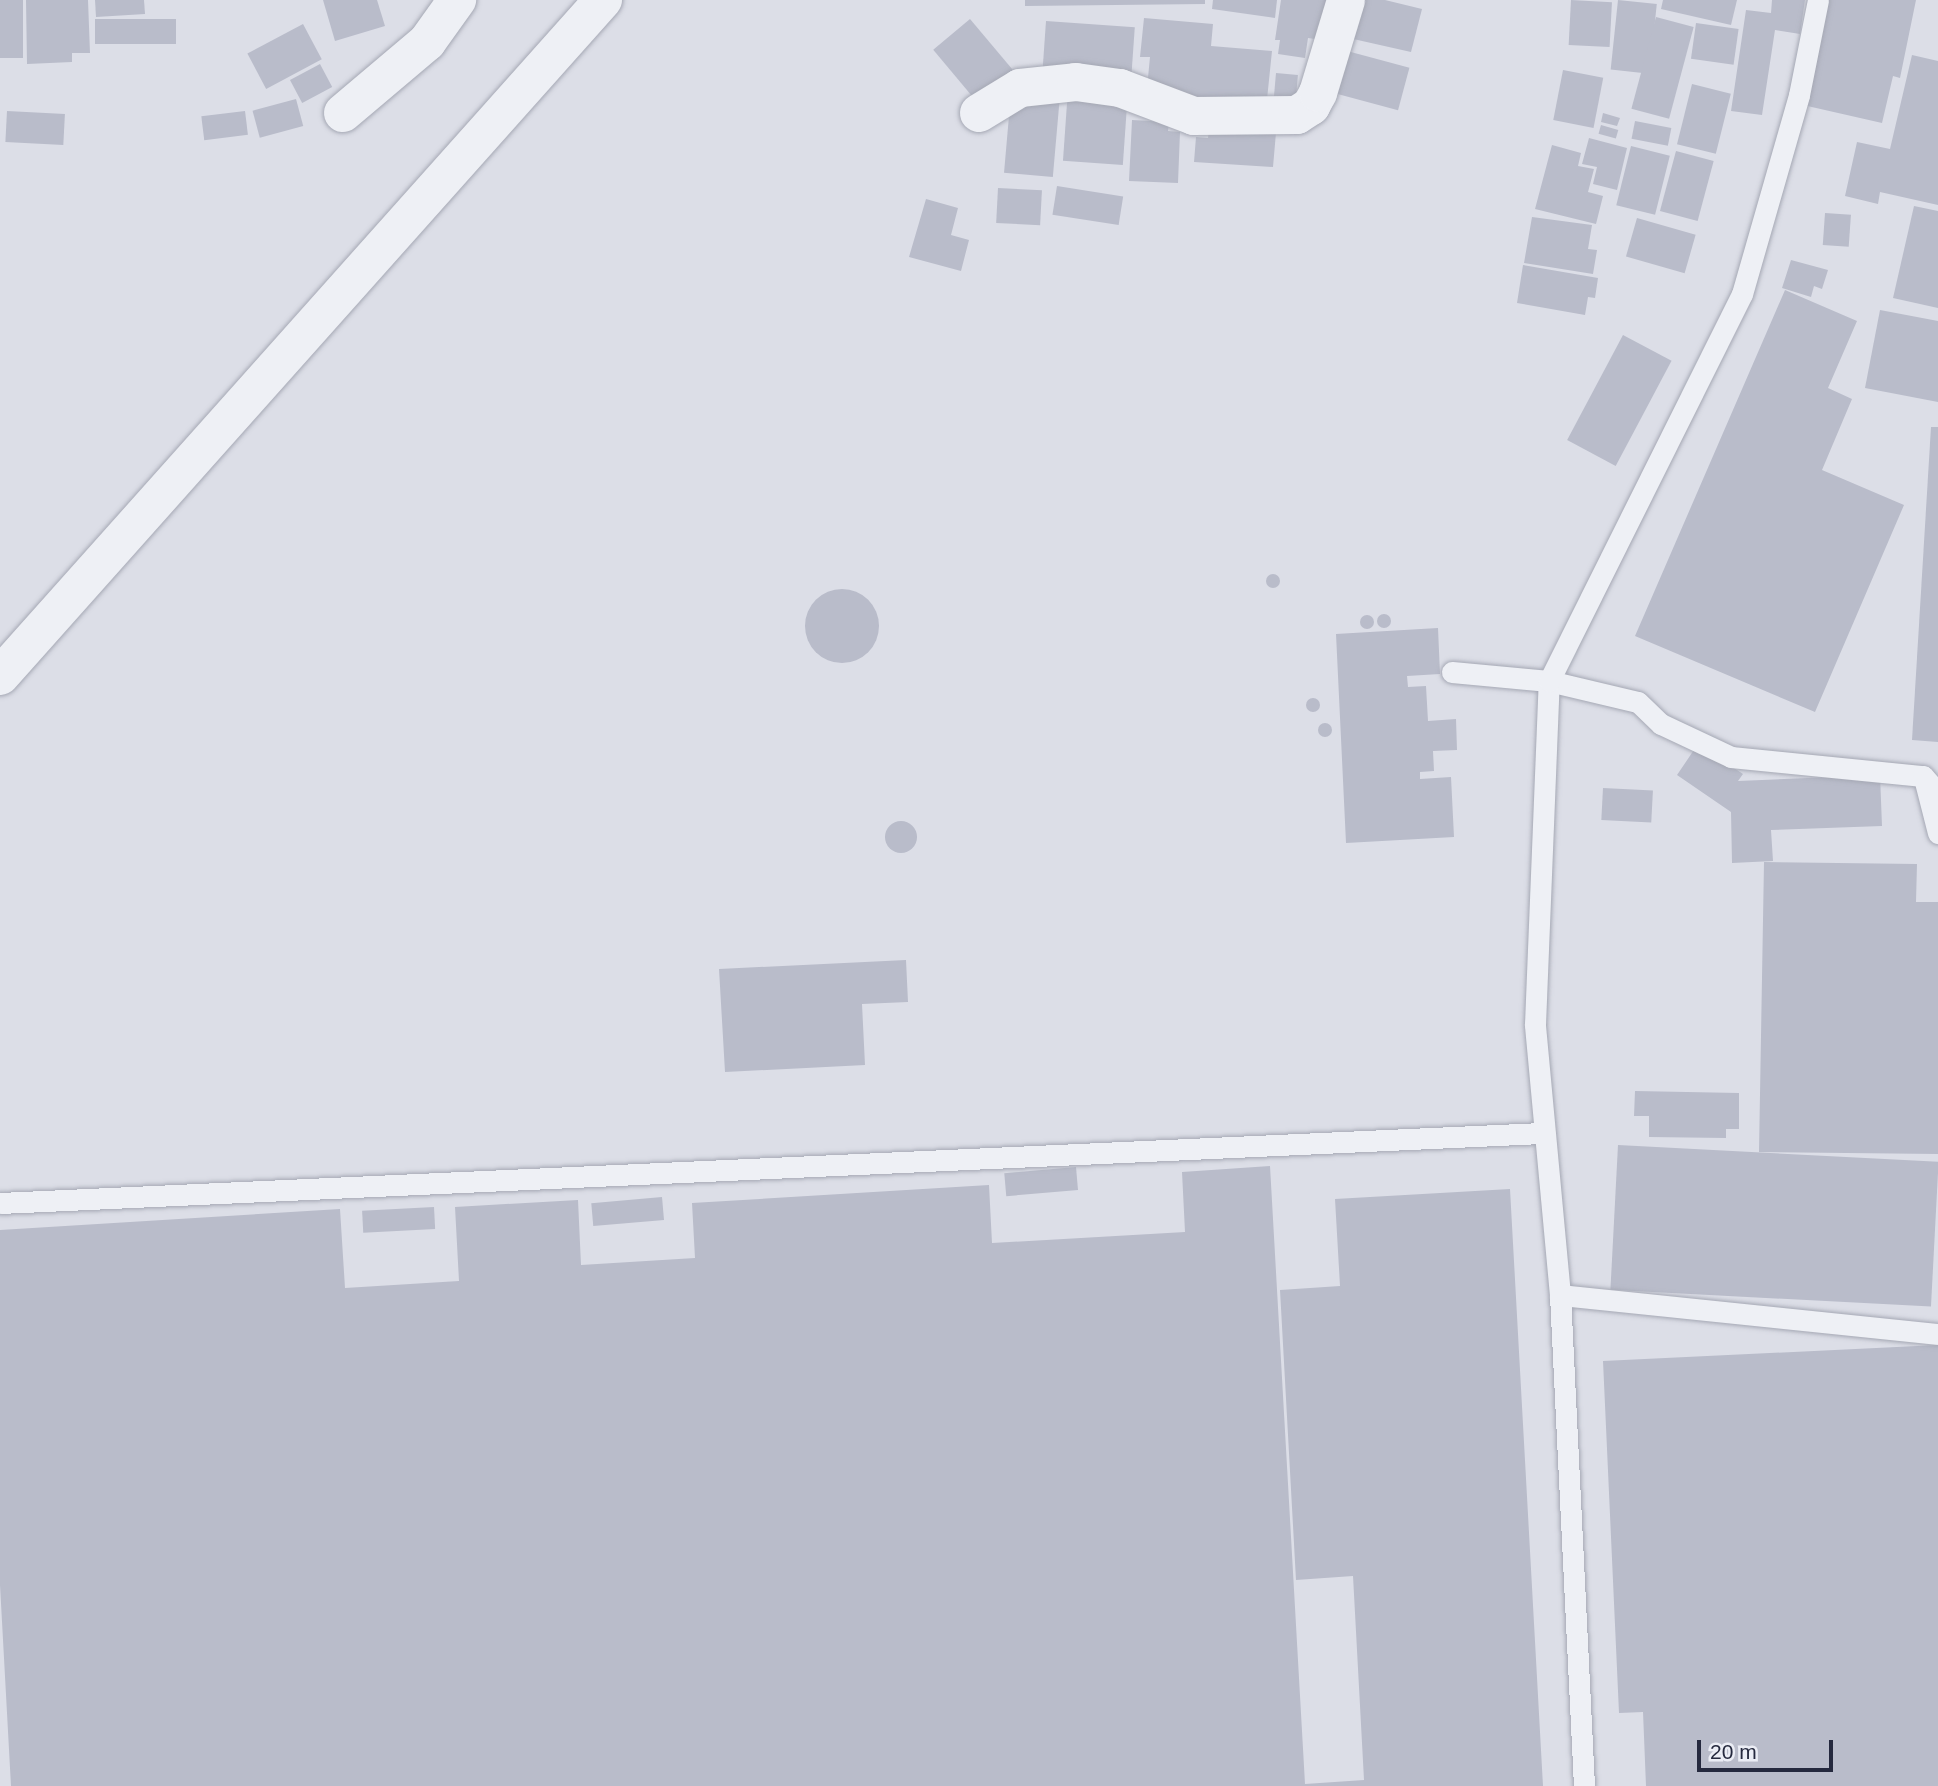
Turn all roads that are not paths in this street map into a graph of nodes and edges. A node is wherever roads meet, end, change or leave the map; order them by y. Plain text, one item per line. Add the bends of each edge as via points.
1 (457, 0) edge
2 (603, 0) edge
3 (1346, 0) edge
4 (1818, 0) edge
5 (343, 113) dead end
6 (979, 113) dead end
7 (1452, 672) dead end
8 (0, 676) edge
9 (1549, 681) junction
10 (1923, 776) junction
11 (1938, 793) edge
12 (1938, 832) edge
13 (1542, 1133) junction
14 (0, 1203) edge
15 (1560, 1295) junction
16 (1938, 1334) edge
17 (1584, 1786) edge

1 - 5 street via 427,42
2 - 8 street
3 - 6 street via 1318,93 1311,106 1297,115 1194,116 1120,88 1076,82 1020,88
4 - 9 lane via 1799,95 1742,294
7 - 9 lane
9 - 10 lane via 1639,702 1661,724 1731,757
9 - 13 lane via 1535,1024
10 - 11 lane
10 - 12 lane
13 - 14 lane
13 - 15 lane
15 - 16 lane
15 - 17 lane

